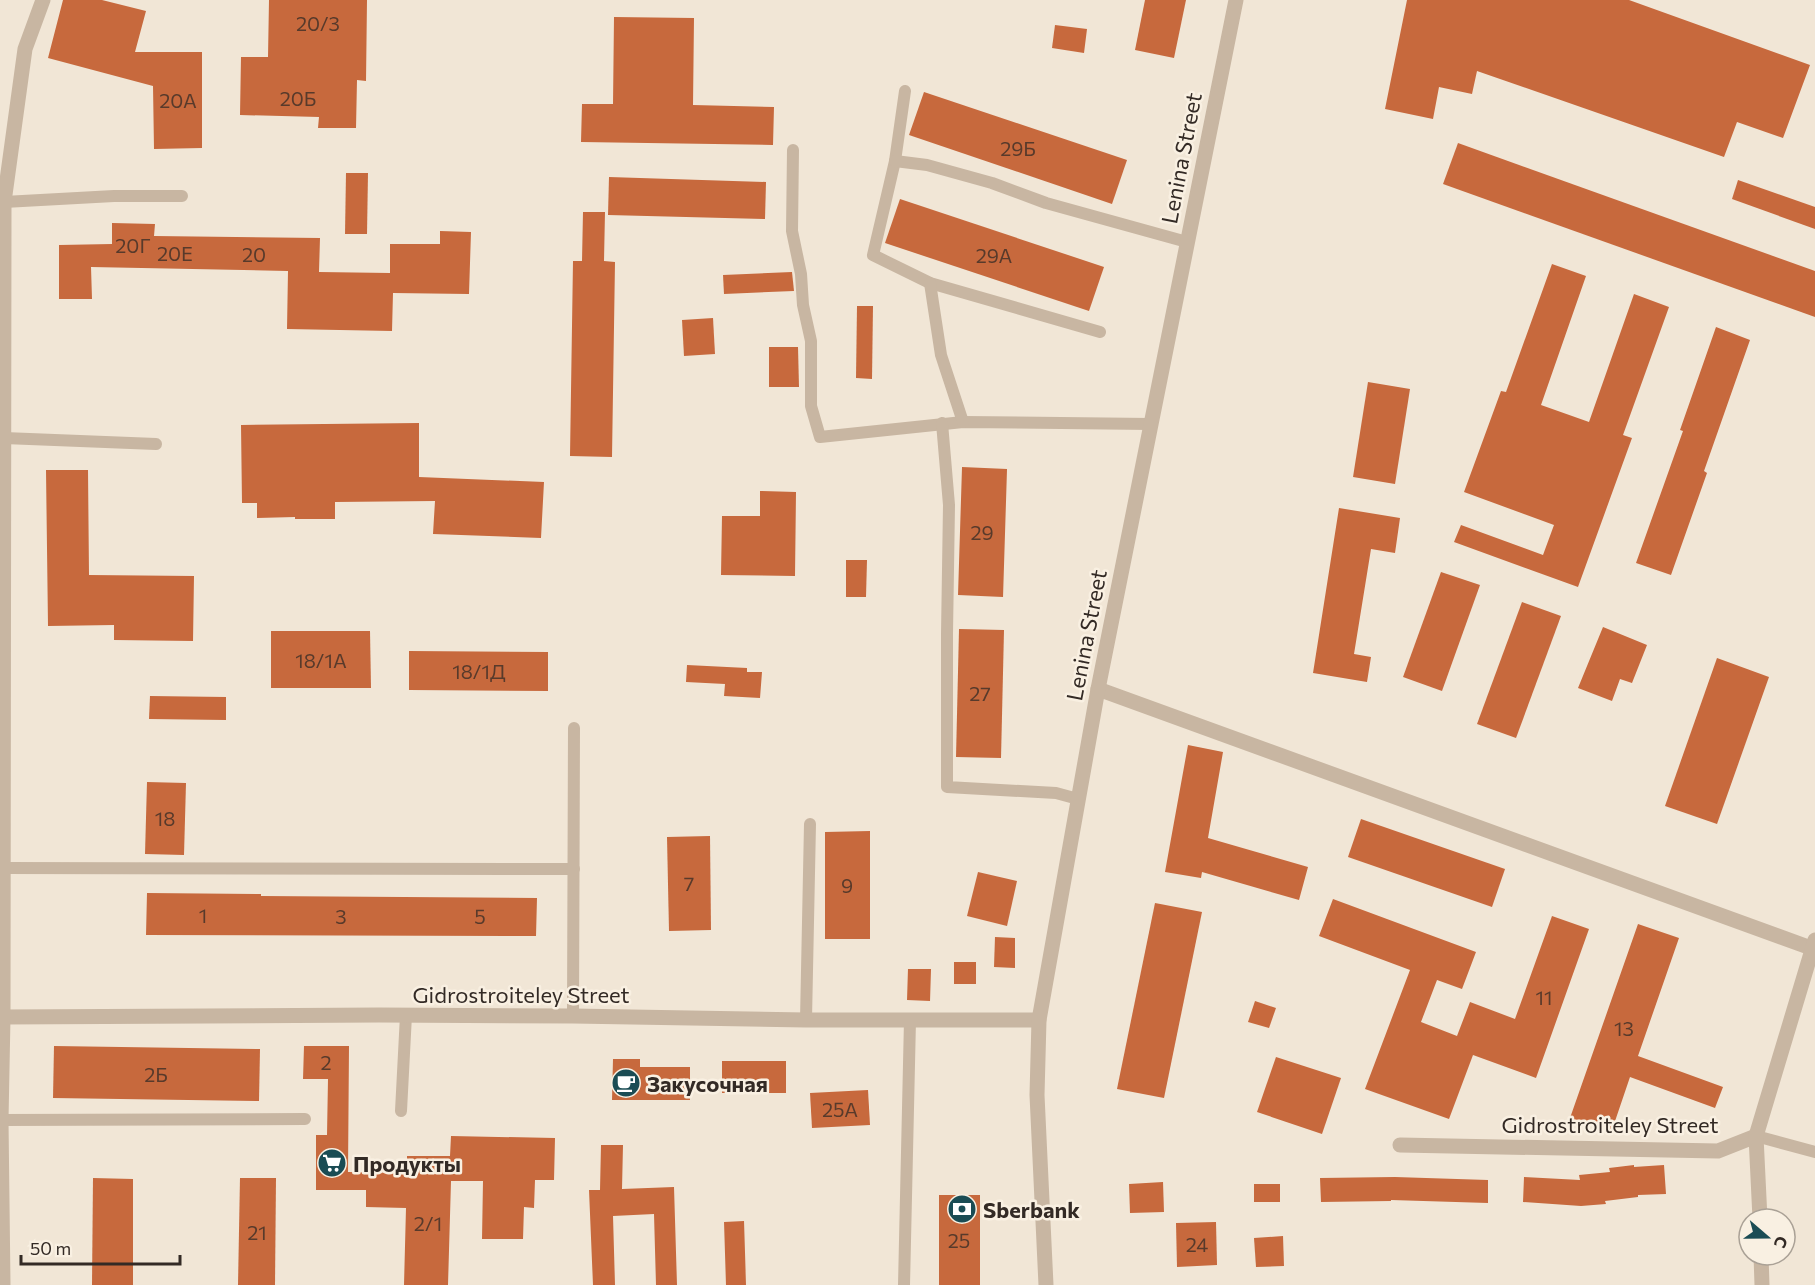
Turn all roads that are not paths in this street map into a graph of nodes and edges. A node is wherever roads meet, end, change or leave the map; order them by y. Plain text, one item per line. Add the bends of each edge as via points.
1 (43, 0) edge
2 (1236, 0) edge
3 (905, 91) dead end
4 (793, 150) dead end
5 (895, 161) junction
6 (182, 196) dead end
7 (4, 202) junction
8 (1187, 242) junction
9 (930, 283) junction
10 (1100, 332) dead end
11 (963, 422) junction
12 (942, 423) junction
13 (1151, 424) junction
14 (4, 438) junction
15 (156, 444) dead end
16 (1098, 689) junction
17 (574, 728) dead end
18 (1078, 799) junction
19 (810, 824) dead end
20 (3, 868) junction
21 (574, 869) junction
22 (1813, 943) edge
23 (406, 1015) junction
24 (573, 1016) junction
25 (3, 1017) junction
26 (806, 1020) junction
27 (910, 1020) junction
28 (1039, 1020) junction
29 (401, 1111) dead end
30 (305, 1119) dead end
31 (1, 1120) edge
32 (1756, 1136) junction
33 (1400, 1145) dead end
34 (1815, 1152) edge
35 (1759, 1207) edge
36 (1761, 1267) edge
37 (3, 1285) edge
38 (904, 1285) edge
39 (1046, 1285) edge
40 (1762, 1285) edge

1 - 7 street via 25,49
2 - 8 street, Lenina Street
3 - 5 lane
4 - 12 lane via 792,231 811,341 811,406 820,437
5 - 8 lane via 927,165 992,183 1046,203
5 - 9 lane via 873,255
6 - 7 lane
7 - 14 street
8 - 13 street, Lenina Street
9 - 10 lane
9 - 11 lane via 941,355
11 - 12 lane
11 - 13 lane
12 - 18 lane via 949,505 947,787 1056,793
13 - 16 street, Lenina Street
14 - 15 lane
14 - 20 street
16 - 18 street, Lenina Street
16 - 22 street
17 - 21 lane
18 - 28 street, Lenina Street
19 - 26 lane
20 - 21 lane
20 - 25 street
21 - 24 lane
22 - 32 street
23 - 24 street, Gidrostroiteley Street
23 - 25 street, Gidrostroiteley Street
23 - 29 lane
24 - 26 street, Gidrostroiteley Street
25 - 31 street
26 - 27 street, Gidrostroiteley Street
27 - 28 street, Gidrostroiteley Street
27 - 38 lane
28 - 39 street, Lenina Street
30 - 31 lane
31 - 37 street
32 - 33 street, Gidrostroiteley Street via 1718,1151
32 - 34 lane
32 - 35 street
36 - 40 street

